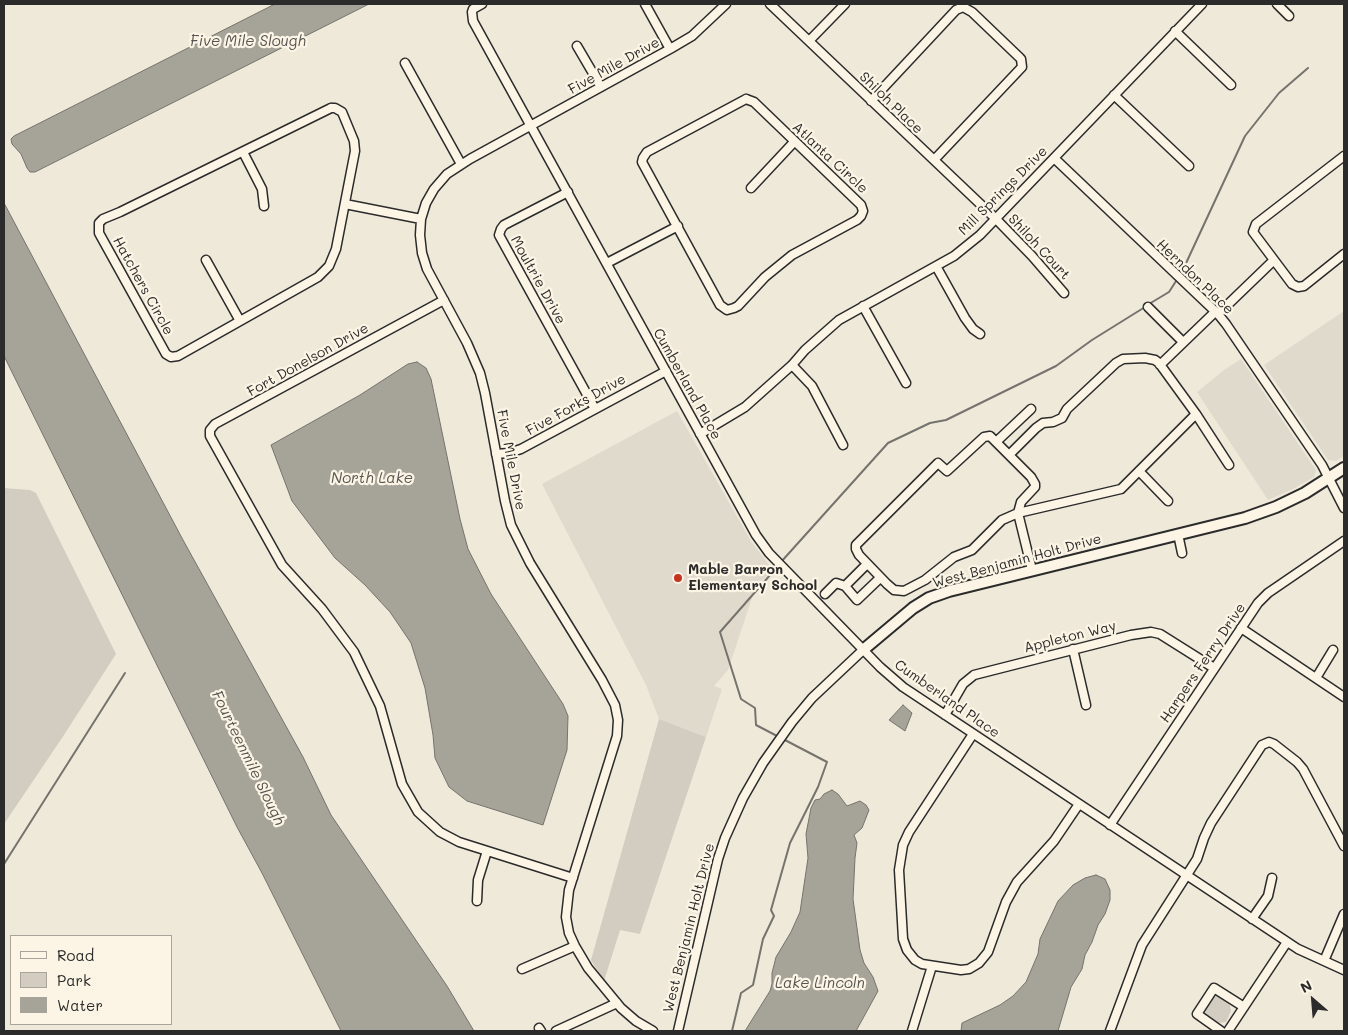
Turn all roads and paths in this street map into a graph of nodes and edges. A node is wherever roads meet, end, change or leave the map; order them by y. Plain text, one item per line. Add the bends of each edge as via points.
1 (482, 4) edge
2 (645, 4) edge
3 (726, 4) edge
4 (770, 4) edge
5 (845, 4) edge
6 (1202, 4) edge
7 (1277, 4) edge
8 (1288, 16) dead end
9 (1176, 31) junction
10 (809, 42) junction
11 (577, 46) dead end
12 (670, 49) junction
13 (405, 63) dead end
14 (1231, 85) dead end
15 (601, 88) junction
16 (1114, 95) junction
17 (871, 101) junction
18 (531, 125) junction
19 (794, 142) junction
20 (243, 152) junction
21 (1344, 156) edge
22 (1054, 158) junction
23 (934, 160) junction
24 (461, 164) junction
25 (1189, 166) dead end
26 (751, 188) dead end
27 (568, 192) junction
28 (345, 204) junction
29 (264, 206) dead end
30 (421, 219) junction
31 (996, 219) junction
32 (678, 226) junction
33 (1344, 254) edge
34 (206, 260) dead end
35 (1274, 260) junction
36 (607, 263) junction
37 (936, 266) junction
38 (1064, 293) dead end
39 (444, 300) junction
40 (863, 306) junction
41 (1148, 307) dead end
42 (1217, 313) junction
43 (240, 320) junction
44 (980, 334) dead end
45 (1183, 342) junction
46 (1160, 364) junction
47 (792, 365) junction
48 (666, 371) junction
49 (906, 383) dead end
50 (595, 409) junction
51 (1031, 409) dead end
52 (1196, 414) junction
53 (700, 434) junction
54 (996, 442) junction
55 (843, 444) dead end
56 (496, 454) junction
57 (1009, 455) junction
58 (1229, 465) dead end
59 (1344, 468) edge
60 (1139, 471) junction
61 (1329, 479) junction
62 (1168, 501) dead end
63 (1344, 508) edge
64 (1018, 513) junction
65 (1178, 534) junction
66 (1344, 541) edge
67 (1182, 553) dead end
68 (867, 564) junction
69 (1032, 570) junction
70 (880, 578) junction
71 (845, 586) junction
72 (825, 594) dead end
73 (1241, 628) junction
74 (1073, 649) junction
75 (864, 650) junction
76 (1333, 650) dead end
77 (1214, 668) junction
78 (1316, 678) junction
79 (1344, 698) edge
80 (1086, 705) dead end
81 (944, 715) junction
82 (973, 734) junction
83 (1079, 804) junction
84 (1110, 825) junction
85 (1344, 846) edge
86 (487, 851) junction
87 (1186, 876) junction
88 (573, 878) junction
89 (1272, 878) dead end
90 (477, 901) dead end
91 (1344, 914) edge
92 (1252, 919) junction
93 (1287, 942) junction
94 (575, 946) junction
95 (1324, 961) junction
96 (932, 966) junction
97 (522, 969) dead end
98 (1344, 970) edge
99 (617, 1003) junction
100 (1244, 1007) junction
101 (556, 1031) edge
102 (653, 1031) edge
103 (678, 1031) edge
104 (912, 1031) edge
105 (1110, 1031) edge
106 (1221, 1031) edge
107 (1228, 1031) edge

1 - 18 street, Cumberland Place via 473,9 473,21
2 - 12 street
3 - 12 street, Five Mile Drive via 692,36
4 - 10 street, Shiloh Place
5 - 10 street
6 - 9 street, Mill Springs Drive
7 - 8 street
9 - 14 street
9 - 16 street, Mill Springs Drive
10 - 17 street, Shiloh Place
11 - 15 street
12 - 15 street, Five Mile Drive
13 - 24 street
15 - 18 street, Five Mile Drive
16 - 22 street, Mill Springs Drive
16 - 25 street
17 - 23 street, Shiloh Place
17 - 23 street via 956,10 963,7 972,12 1021,59 1022,67
18 - 24 street, Five Mile Drive
18 - 27 street, Cumberland Place
19 - 26 street
19 - 32 street, Atlanta Circle via 754,102 746,99 647,152 643,158 644,167
19 - 32 street, Atlanta Circle via 861,205 861,216 792,255 765,276 734,308 727,310 720,306
20 - 28 street, Hatchers Circle via 331,108 339,110 355,147
20 - 29 street via 262,189
20 - 43 street, Hatchers Circle via 103,219 98,226 166,354 178,356
21 - 35 street via 1256,224 1254,234
22 - 31 street, Mill Springs Drive
22 - 42 street, Herndon Place
23 - 31 street, Shiloh Place
24 - 30 street, Five Mile Drive via 434,189
27 - 36 street, Cumberland Place
27 - 50 street, Moultrie Drive via 504,226 499,235
28 - 30 street
28 - 43 street, Hatchers Circle via 335,255 326,270
30 - 39 street, Five Mile Drive via 424,261
31 - 37 street, Mill Springs Drive via 954,256
31 - 38 street, Shiloh Court
32 - 36 street
33 - 35 street via 1301,288 1292,284
34 - 43 street
35 - 42 street
36 - 48 street, Cumberland Place
37 - 40 street, Mill Springs Drive
37 - 44 street via 964,318
39 - 56 street, Five Mile Drive via 480,373
39 - 86 street, Fort Donelson Drive via 215,424 210,436 282,565 322,609 354,652 380,706 402,784 413,806 440,832
40 - 47 street, Mill Springs Drive via 828,329
40 - 49 street
41 - 45 street
42 - 45 street
42 - 61 street, Herndon Place
45 - 46 street
46 - 52 street
46 - 57 street via 1145,358 1123,359 1116,363 1067,409 1062,418 1043,423
47 - 53 street, Mill Springs Drive via 745,407
47 - 55 street via 812,386
48 - 50 street, Five Forks Drive
48 - 53 street, Cumberland Place
50 - 56 street, Five Forks Drive via 521,449
51 - 54 street
52 - 58 street
52 - 60 street
53 - 75 street, Cumberland Place via 761,544
54 - 57 street
54 - 68 street via 990,436 984,437 947,471 938,464 856,544 859,555
56 - 88 street, Five Mile Drive via 505,501 520,544 609,692 617,712 614,747
57 - 64 street via 1036,484 1021,502
59 - 61 main road, West Benjamin Holt Drive
60 - 62 street
60 - 64 street via 1118,490
61 - 63 street, Herndon Place
61 - 65 main road, West Benjamin Holt Drive via 1276,508
64 - 69 street
64 - 70 street via 1002,520 972,550 954,557 925,580 904,591 894,590
65 - 67 street
65 - 69 main road, West Benjamin Holt Drive
66 - 73 street, Harpers Ferry Drive via 1263,598
68 - 70 street
68 - 71 street
69 - 75 main road, West Benjamin Holt Drive via 929,598 900,617
70 - 71 street via 857,600
71 - 72 street via 836,583
73 - 77 street, Harpers Ferry Drive
73 - 78 street
74 - 77 street, Appleton Way via 1153,632 1171,639
74 - 80 street
74 - 81 street, Appleton Way via 974,675 963,684
75 - 81 street, Cumberland Place via 903,687
75 - 103 street, West Benjamin Holt Drive via 812,698 792,722 743,798 718,858
76 - 78 street
77 - 84 street, Harpers Ferry Drive
78 - 79 street
81 - 82 street, Cumberland Place
82 - 83 street, Cumberland Place
82 - 96 street via 908,832 900,855 905,945 915,960
83 - 84 street, Cumberland Place
83 - 96 street via 1054,841 1017,882 1006,902 988,952 981,961 961,970
84 - 87 street, Cumberland Place
85 - 87 street via 1303,769 1274,744 1267,743 1259,748 1211,823
86 - 88 street
86 - 90 street via 478,880
87 - 92 street, Cumberland Place
87 - 105 street via 1142,945
88 - 94 street, Five Mile Drive via 566,917 568,932
89 - 92 street via 1268,896
91 - 95 street
92 - 93 street, Cumberland Place
93 - 95 street, Cumberland Place
93 - 100 street
94 - 97 street
94 - 99 street, Five Mile Drive via 588,968
95 - 98 street, Cumberland Place
96 - 104 street
99 - 101 street
99 - 102 street, Five Mile Drive via 636,1021
100 - 106 street via 1214,988 1198,1014
100 - 107 street

